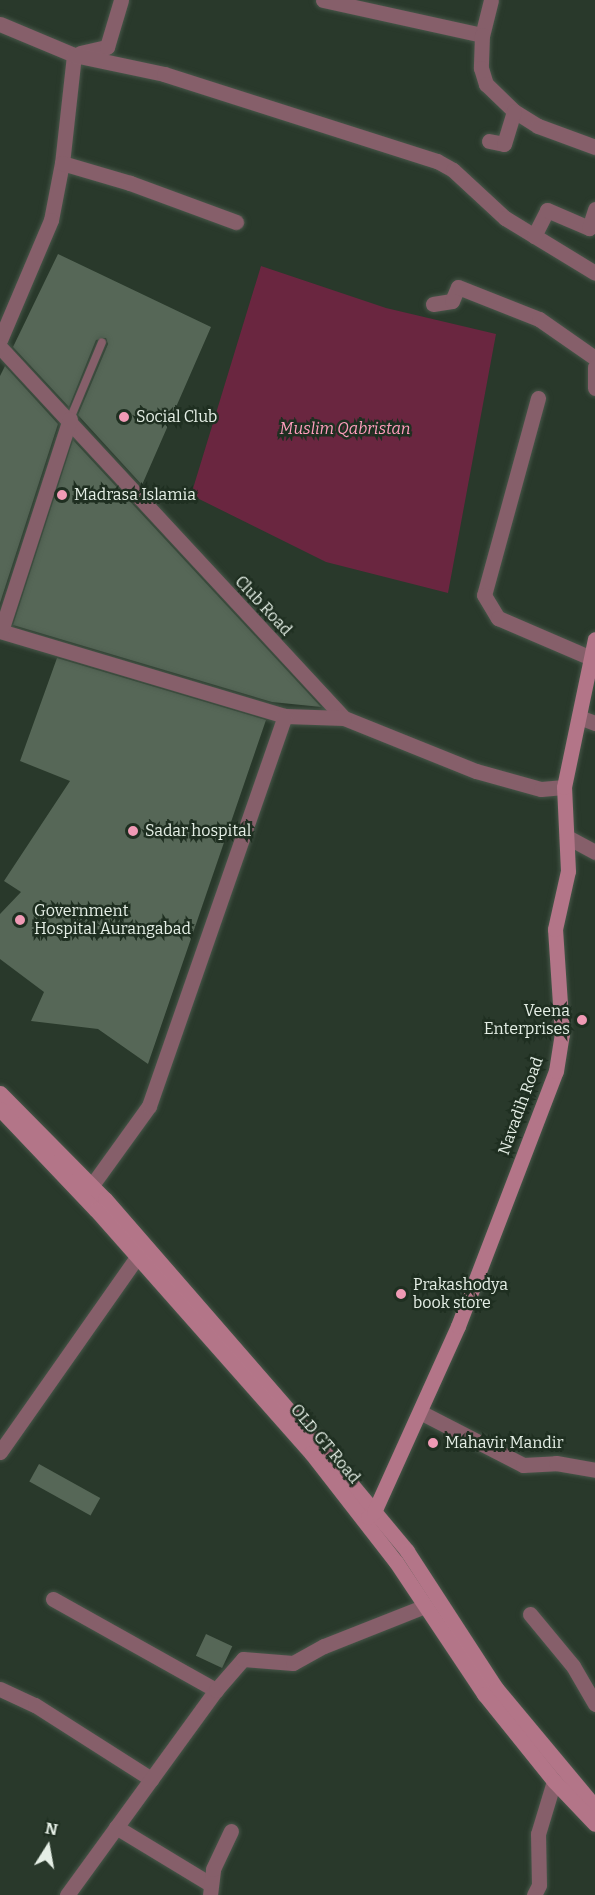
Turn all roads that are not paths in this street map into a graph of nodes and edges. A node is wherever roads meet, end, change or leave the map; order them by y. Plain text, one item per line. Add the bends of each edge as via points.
1 (121, 0) edge
2 (323, 0) edge
3 (491, 0) edge
4 (0, 24) edge
5 (482, 35) junction
6 (74, 55) junction
7 (514, 111) junction
8 (489, 141) dead end
9 (595, 147) edge
10 (62, 163) junction
11 (595, 209) edge
12 (236, 222) dead end
13 (534, 236) junction
14 (595, 273) edge
15 (433, 304) dead end
16 (0, 340) edge
17 (102, 342) dead end
18 (0, 347) edge
19 (595, 358) edge
20 (595, 367) edge
21 (595, 388) edge
22 (538, 398) dead end
23 (70, 419) junction
24 (0, 631) edge
25 (595, 639) edge
26 (591, 658) junction
27 (285, 716) junction
28 (579, 717) junction
29 (344, 718) junction
30 (595, 723) edge
31 (564, 787) junction
32 (567, 837) junction
33 (595, 852) edge
34 (0, 1093) edge
35 (0, 1109) edge
36 (92, 1185) junction
37 (137, 1257) junction
38 (420, 1412) junction
39 (0, 1452) edge
40 (595, 1470) edge
41 (369, 1516) junction
42 (53, 1599) dead end
43 (425, 1606) junction
44 (530, 1614) dead end
45 (0, 1689) edge
46 (216, 1690) junction
47 (595, 1704) edge
48 (151, 1779) junction
49 (554, 1781) junction
50 (595, 1807) edge
51 (595, 1824) edge
52 (116, 1827) junction
53 (231, 1831) dead end
54 (210, 1889) edge
55 (67, 1895) edge
56 (534, 1895) edge

1 - 6 street via 107,47
2 - 5 street
3 - 5 street
4 - 6 street
5 - 7 street via 481,68 486,84
6 - 10 street
6 - 13 street via 164,74 437,161 453,170 505,218
7 - 8 street via 504,144
7 - 9 street via 560,137
10 - 12 street
10 - 16 street via 51,220
11 - 13 street via 589,228 547,210
13 - 14 street
15 - 19 street via 452,301 458,287 539,319
17 - 23 lane
18 - 23 street, Club Road
20 - 21 street
22 - 26 street via 484,595 498,618
23 - 24 street
23 - 29 street, Club Road via 202,568
24 - 27 street
25 - 26 main road, Navadih Road
26 - 28 main road, Navadih Road
27 - 29 street
27 - 36 street via 149,1106
28 - 30 street
28 - 31 main road, Navadih Road
29 - 31 street, Club Road via 476,771 541,789
31 - 32 main road, Navadih Road
32 - 33 street
32 - 38 main road, Navadih Road via 568,871 555,929 562,1034 556,1071 458,1326
34 - 36 main road, OLD GT Road
35 - 37 main road, OLD GT Road
36 - 41 main road, OLD GT Road
37 - 39 street
37 - 41 main road, OLD GT Road
38 - 40 street via 523,1465 556,1463
38 - 41 main road, Navadih Road
41 - 43 main road, OLD GT Road
41 - 50 main road, OLD GT Road via 407,1551 496,1688
42 - 46 street
43 - 46 street via 324,1646 293,1663 243,1659
43 - 49 main road, OLD GT Road via 484,1694
44 - 47 street via 573,1666
45 - 48 street via 35,1706
46 - 48 street
48 - 52 street
49 - 51 main road, OLD GT Road
49 - 56 street via 538,1834 539,1885
52 - 54 street
52 - 55 street
53 - 54 street

